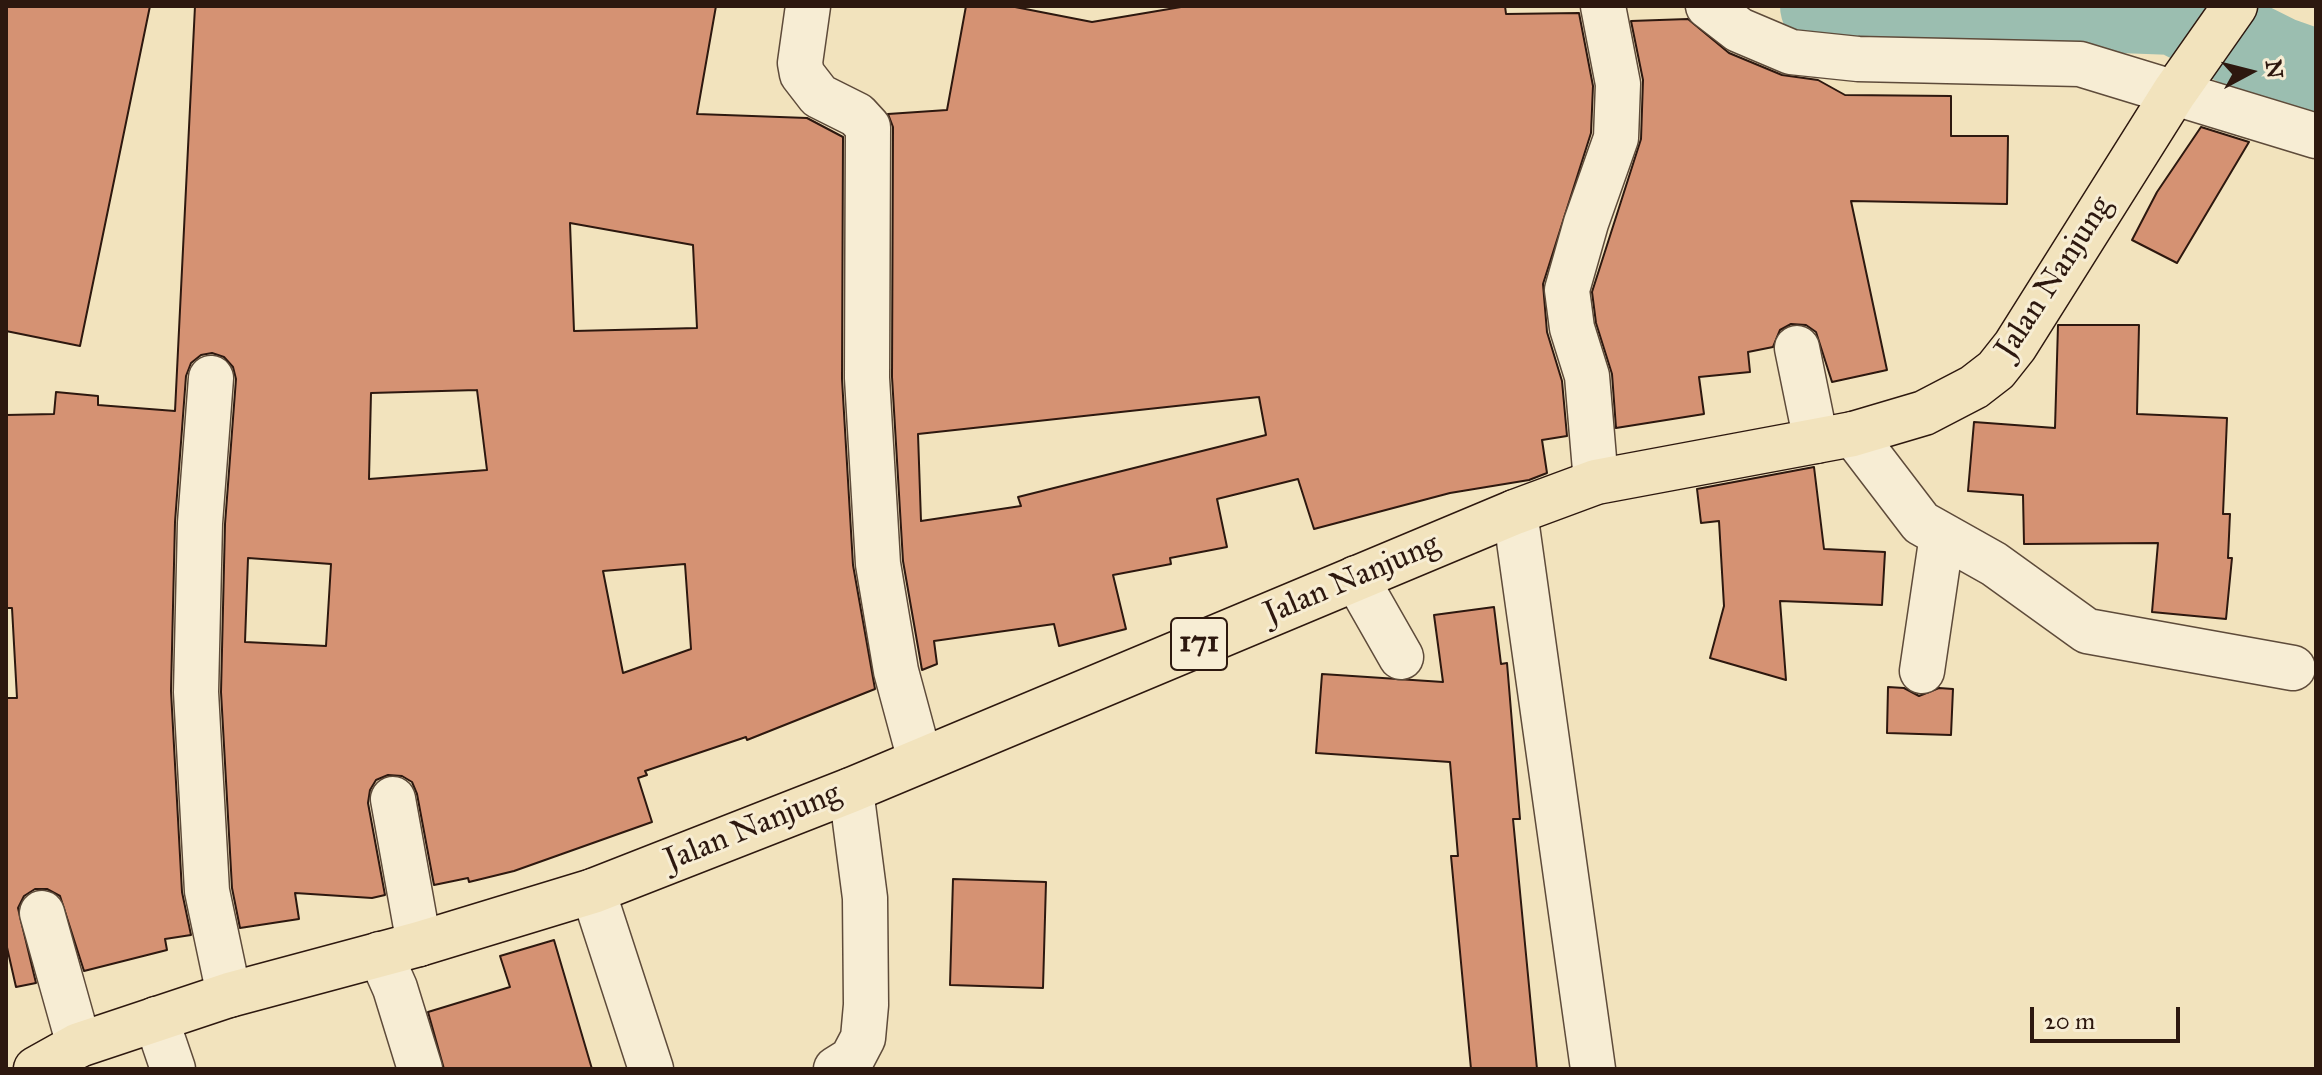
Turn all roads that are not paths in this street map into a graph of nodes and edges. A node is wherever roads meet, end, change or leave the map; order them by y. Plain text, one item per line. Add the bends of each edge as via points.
1 (808, 6) edge
2 (1603, 6) edge
3 (1708, 6) edge
4 (2235, 6) edge
5 (2174, 93) junction
6 (2316, 136) edge
7 (1797, 348) dead end
8 (211, 378) dead end
9 (1835, 437) junction
10 (1596, 482) junction
11 (1515, 512) junction
12 (1942, 535) junction
13 (1356, 578) junction
14 (1401, 657) dead end
15 (2293, 668) dead end
16 (1922, 671) dead end
17 (920, 760) junction
18 (851, 790) junction
19 (393, 799) dead end
20 (593, 891) junction
21 (42, 913) dead end
22 (400, 949) junction
23 (229, 995) junction
24 (156, 1019) junction
25 (79, 1045) junction
26 (36, 1069) edge
27 (173, 1069) edge
28 (420, 1069) edge
29 (651, 1069) edge
30 (836, 1069) edge
31 (1593, 1069) edge

1 - 17 street via 802,74 819,96 857,115 868,127 867,378 878,564 896,671
2 - 10 street via 1618,84 1616,138 1567,290 1587,376
3 - 5 street via 1764,43 1819,57 2055,61 2105,70
4 - 5 main road, Jalan Nanjung / 171
5 - 6 street
5 - 9 main road, Jalan Nanjung / 171 via 1996,370 1924,413
7 - 9 street
8 - 23 street via 200,523 197,707 207,891
9 - 10 main road, Jalan Nanjung / 171
9 - 12 street via 1921,523
10 - 11 main road, Jalan Nanjung / 171
11 - 13 main road, Jalan Nanjung / 171
11 - 31 street
12 - 15 street via 1994,564 2087,631
12 - 16 street
13 - 14 street
13 - 17 main road, Jalan Nanjung / 171
17 - 18 main road, Jalan Nanjung / 171
18 - 20 main road, Jalan Nanjung / 171
18 - 30 street via 865,898 866,1005 863,1038 852,1059
19 - 22 street
20 - 22 main road, Jalan Nanjung / 171
20 - 29 street
21 - 25 street
22 - 23 main road, Jalan Nanjung / 171
22 - 28 street via 395,988
23 - 24 main road, Jalan Nanjung / 171
24 - 25 main road, Jalan Nanjung / 171
24 - 27 street
25 - 26 main road, Jalan Nanjung / 171

